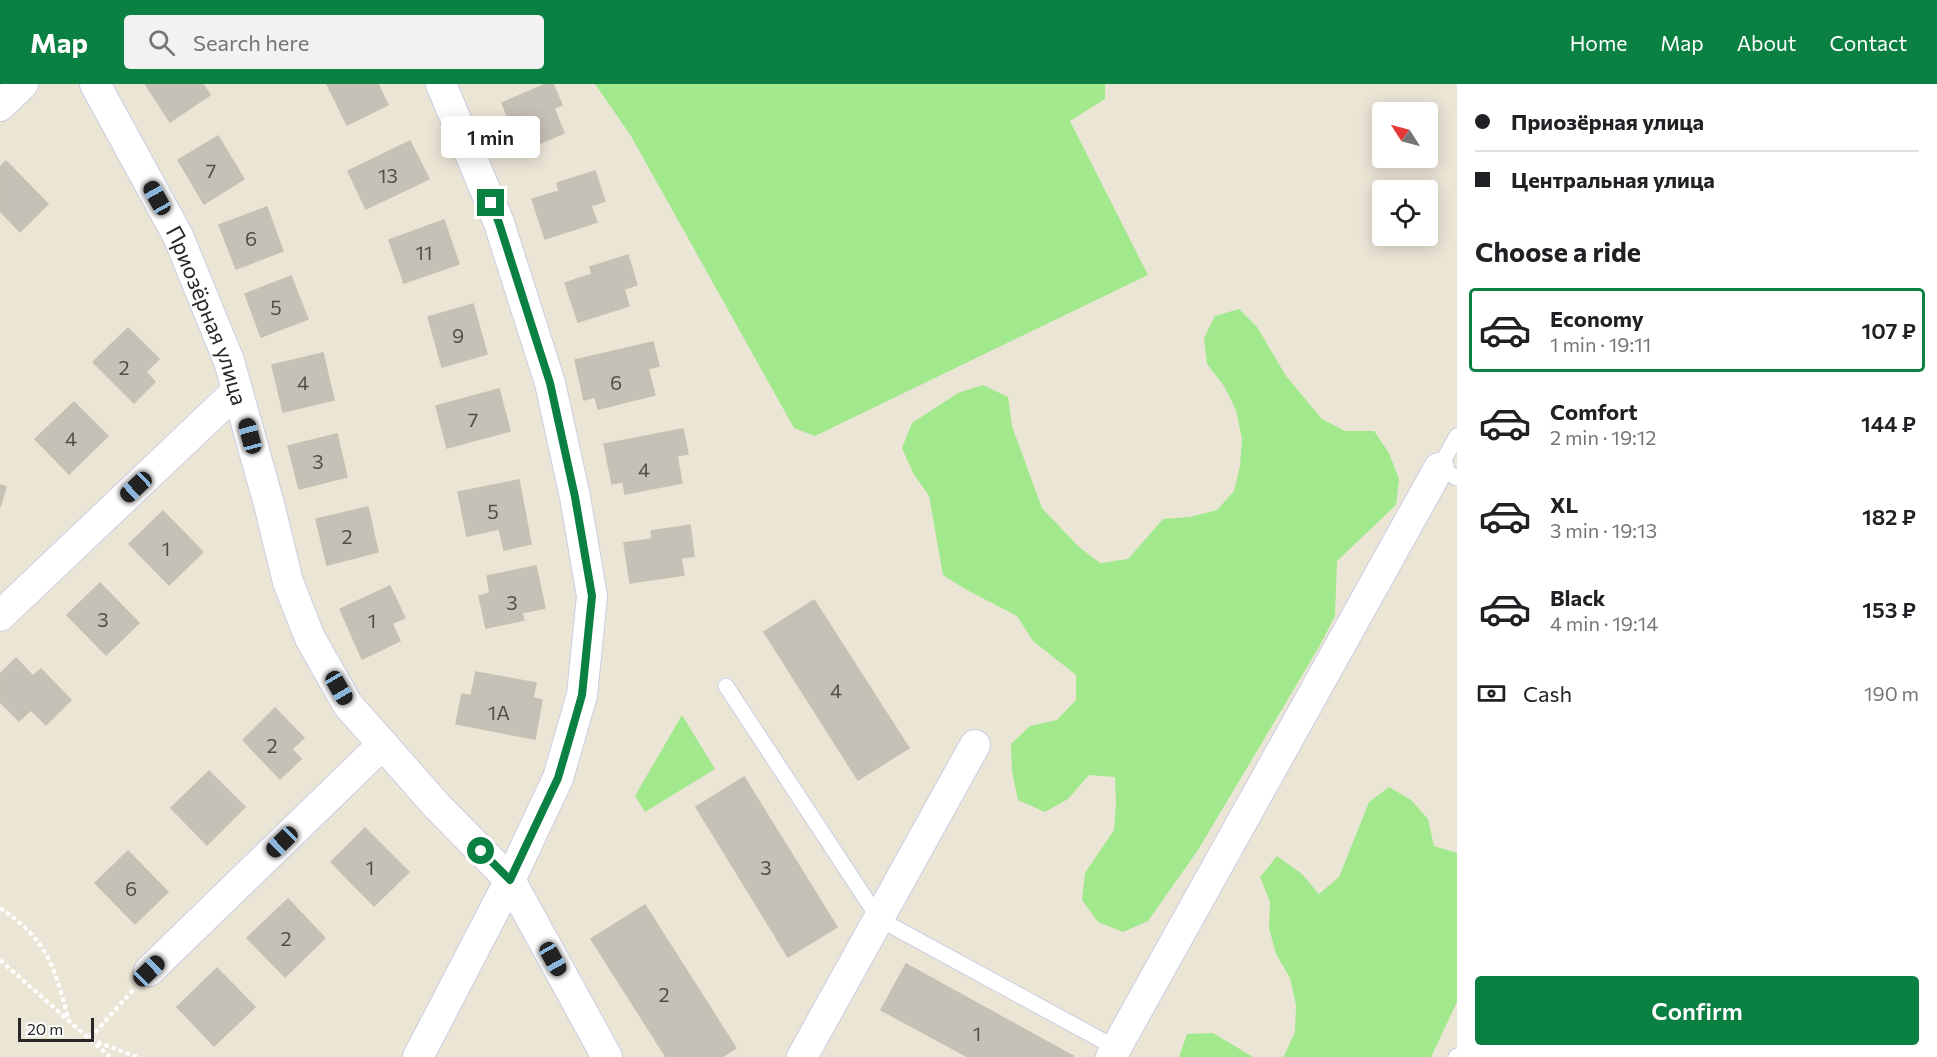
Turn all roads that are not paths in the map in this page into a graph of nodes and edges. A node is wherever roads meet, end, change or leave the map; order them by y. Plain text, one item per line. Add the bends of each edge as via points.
1 (23, 84) edge
2 (95, 84) edge
3 (441, 84) edge
4 (0, 106) edge
5 (237, 391) junction
6 (1457, 436) edge
7 (1448, 473) edge
8 (0, 616) edge
9 (726, 686) dead end
10 (383, 744) junction
11 (975, 745) dead end
12 (510, 880) junction
13 (879, 919) junction
14 (149, 971) road end
15 (1113, 1053) edge
16 (418, 1057) edge
17 (607, 1057) edge
18 (802, 1057) edge

1 - 4 street
2 - 5 street, Приозёрная улица via 178,236 229,361
3 - 12 street via 499,223 550,383 592,596 582,695 558,778
5 - 8 street
5 - 10 street, Приозёрная улица via 288,582 310,638 348,705
6 - 7 lane
7 - 15 street
9 - 13 lane
10 - 12 street, Приозёрная улица
10 - 14 street
11 - 13 street
12 - 16 street
12 - 17 street, Приозёрная улица
13 - 15 lane
13 - 18 street

